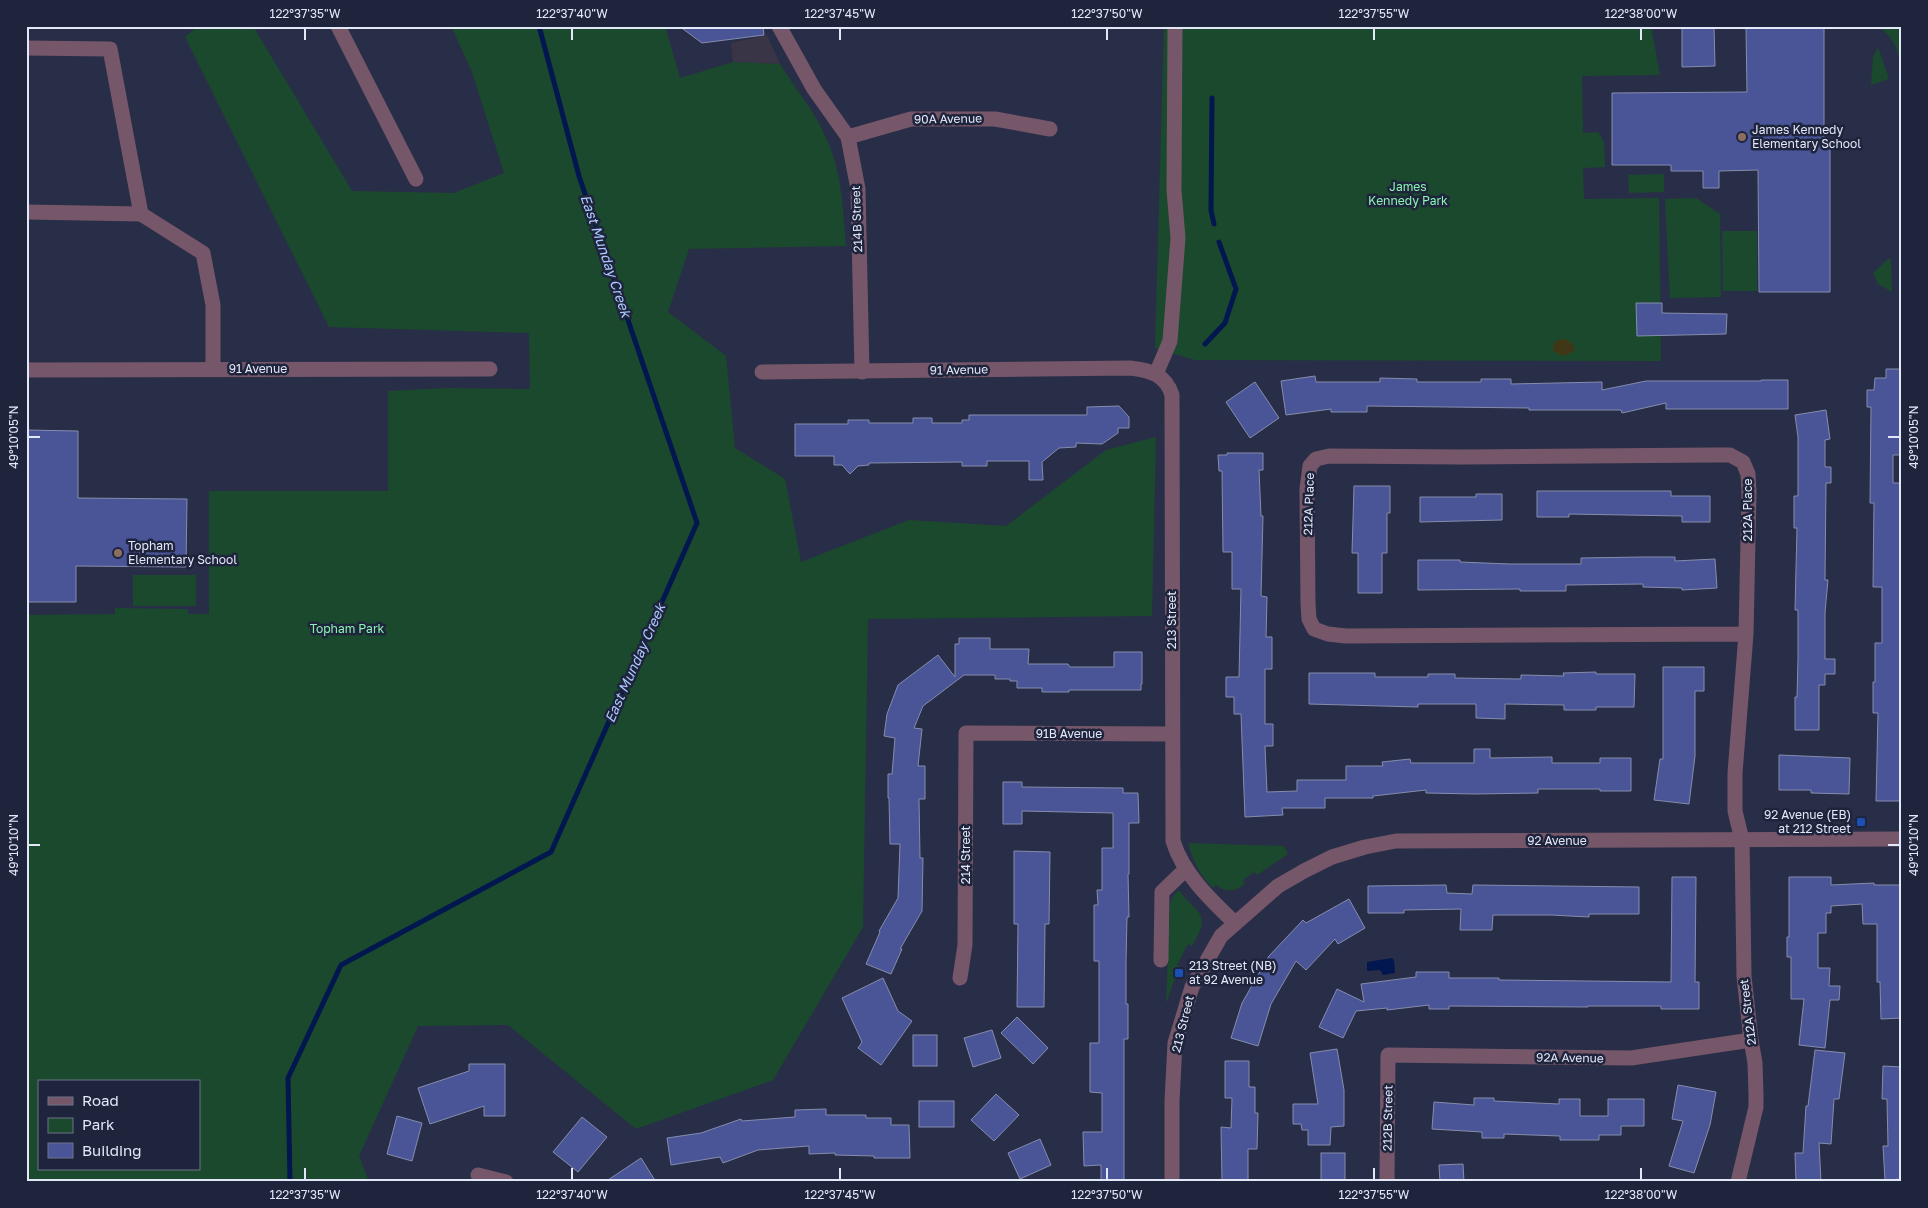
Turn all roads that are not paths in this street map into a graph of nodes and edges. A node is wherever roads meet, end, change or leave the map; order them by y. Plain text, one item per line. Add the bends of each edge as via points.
1 (338, 26) edge
2 (779, 26) edge
3 (1175, 26) edge
4 (26, 48) edge
5 (1050, 129) dead end
6 (848, 137) junction
7 (416, 179) dead end
8 (26, 212) edge
9 (141, 214) junction
10 (213, 369) junction
11 (490, 369) dead end
12 (26, 370) edge
13 (762, 372) dead end
14 (862, 372) junction
15 (1156, 374) junction
16 (1746, 634) junction
17 (966, 733) joint
18 (1172, 734) junction
19 (1902, 839) edge
20 (1742, 840) junction
21 (1186, 869) junction
22 (1235, 923) junction
23 (1161, 960) dead end
24 (960, 978) dead end
25 (1751, 1040) junction
26 (1388, 1055) joint
27 (478, 1175) dead end
28 (506, 1182) edge
29 (1172, 1182) edge
30 (1387, 1182) edge
31 (1738, 1182) edge

1 - 7 street
2 - 6 street, 214B Street via 814,89
3 - 15 street via 1174,190 1178,238 1170,341
4 - 9 street via 110,49
5 - 6 street, 90A Avenue via 996,119 911,119
6 - 14 street, 214B Street via 858,189
8 - 9 street
9 - 10 street via 203,253 213,305
10 - 11 street, 91 Avenue
10 - 12 street, 91 Avenue
13 - 14 street, 91 Avenue
14 - 15 street, 91 Avenue via 1130,368
15 - 18 street, 213 Street via 1165,380 1172,395
16 - 16 street, 212A Place via 1748,474 1743,462 1730,455 1329,456 1316,460 1310,466 1307,489 1309,618 1314,628 1328,634
16 - 20 street, 212A Place via 1735,773 1735,811
17 - 18 street, 91B Avenue
17 - 24 street, 214 Street via 965,944
18 - 21 street, 213 Street via 1173,841 1177,856
19 - 20 street, 92 Avenue
20 - 22 street, 92 Avenue via 1396,841 1332,856 1278,886
20 - 25 street, 212A Street via 1744,976
21 - 22 street, 213 Street
21 - 23 street via 1162,892
22 - 29 street, 213 Street via 1221,936 1192,987 1175,1043
25 - 26 street, 92A Avenue via 1631,1058
25 - 31 street, 212A Street via 1756,1107
26 - 30 street, 212B Street
27 - 28 street

